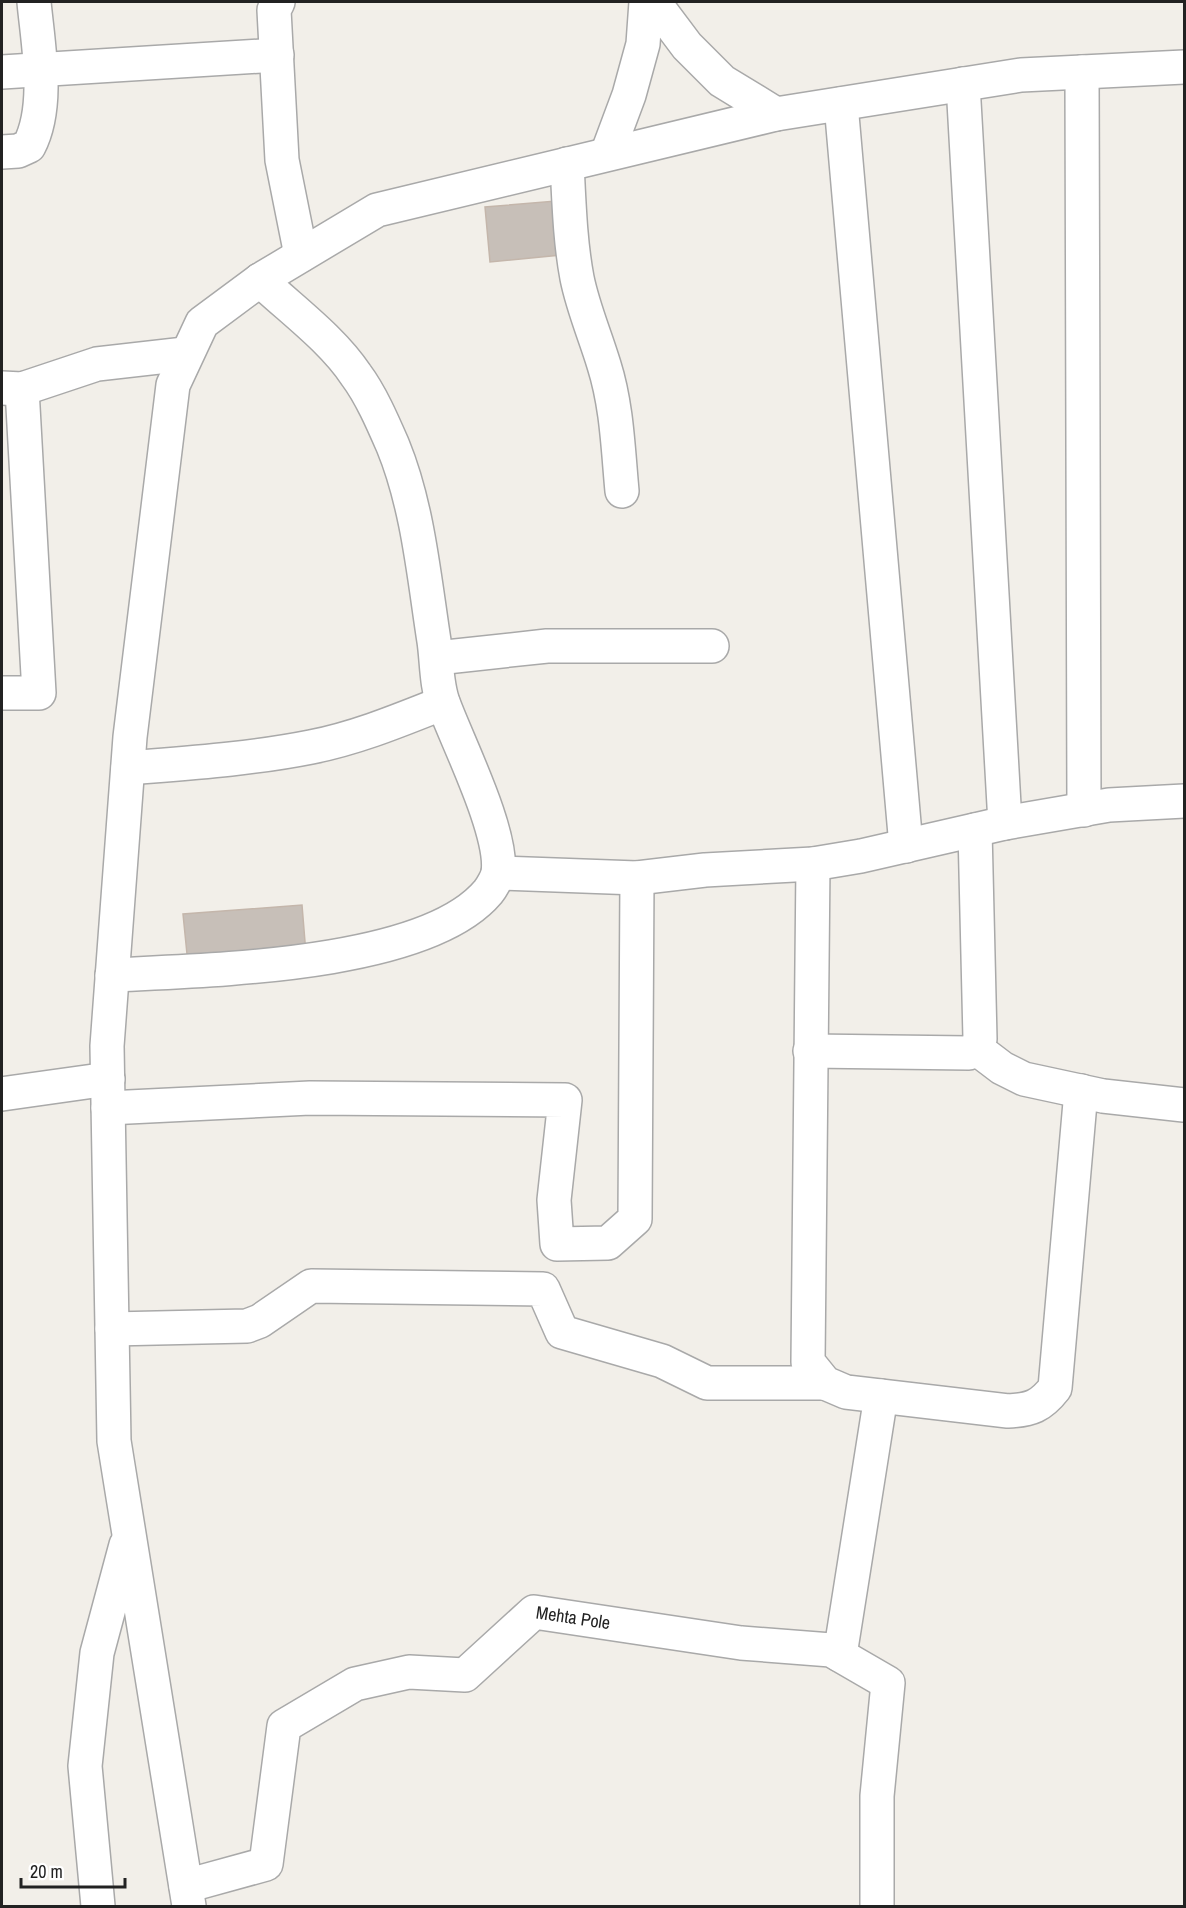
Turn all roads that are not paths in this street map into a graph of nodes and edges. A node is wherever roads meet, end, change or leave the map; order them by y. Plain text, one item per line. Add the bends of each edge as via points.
1 (34, 2) edge
2 (278, 2) edge
3 (646, 2) edge
4 (654, 2) edge
5 (277, 55) junction
6 (1185, 67) edge
7 (40, 68) junction
8 (2, 72) edge
9 (1082, 72) junction
10 (963, 84) junction
11 (841, 104) junction
12 (776, 114) junction
13 (2, 152) edge
14 (606, 154) junction
15 (567, 164) junction
16 (301, 255) junction
17 (260, 280) junction
18 (185, 354) junction
19 (12, 388) edge
20 (622, 491) dead end
21 (16, 525) edge
22 (712, 646) dead end
23 (437, 658) junction
24 (2, 693) edge
25 (443, 703) junction
26 (128, 768) junction
27 (1185, 801) edge
28 (1084, 810) junction
29 (990, 826) junction
30 (906, 846) junction
31 (813, 864) junction
32 (498, 873) junction
33 (637, 878) junction
34 (112, 975) junction
35 (977, 1049) junction
36 (810, 1051) junction
37 (1081, 1091) junction
38 (2, 1094) edge
39 (108, 1094) junction
40 (1185, 1105) edge
41 (112, 1329) junction
42 (825, 1383) junction
43 (881, 1396) junction
44 (129, 1534) junction
45 (840, 1655) junction
46 (187, 1896) edge
47 (98, 1906) edge
48 (877, 1906) edge

1 - 7 street
2 - 5 street via 274,10
3 - 14 street via 643,44
4 - 12 street via 687,46 722,81
5 - 7 street
5 - 16 street via 282,160
6 - 9 street
7 - 8 street
7 - 13 street via 39,122 34,137 29,146
9 - 10 street via 1021,75
9 - 28 street
10 - 11 street
10 - 29 street
11 - 12 street
11 - 30 street
12 - 14 street
14 - 15 street
15 - 16 street via 377,210
15 - 20 street via 575,268 615,407
16 - 17 street
17 - 18 street via 202,323
17 - 23 street via 356,374 394,447 416,526
18 - 19 street via 97,364
18 - 26 street via 173,385
19 - 21 street
21 - 24 street via 39,693
22 - 23 street via 547,646
23 - 25 street
25 - 26 street via 313,747 237,759
25 - 32 street via 459,736 494,835
26 - 34 street
27 - 28 street
28 - 29 street
29 - 30 street
29 - 35 street
30 - 31 street
31 - 33 street
31 - 36 street
32 - 33 street
32 - 34 street via 490,889 469,912 417,935 344,954 268,967
33 - 39 street via 635,1219 608,1243 557,1244 554,1200 565,1101
34 - 39 street
35 - 36 street via 969,1053
35 - 37 street via 1024,1079
36 - 42 street via 808,1362
37 - 40 street
37 - 43 street via 1055,1388 1044,1403 1030,1410 1008,1411
38 - 39 street
39 - 41 street
41 - 42 street via 247,1326 311,1286 543,1289 562,1332 662,1361 707,1383
41 - 44 street via 114,1441
42 - 43 street via 846,1392
43 - 45 street
44 - 46 street
44 - 47 street via 97,1653 85,1766
45 - 46 street, Mehta Pole via 831,1650 741,1643 534,1612 465,1675 409,1672 355,1684 284,1725 266,1864
45 - 48 street, Mehta Pole via 888,1683 877,1796

